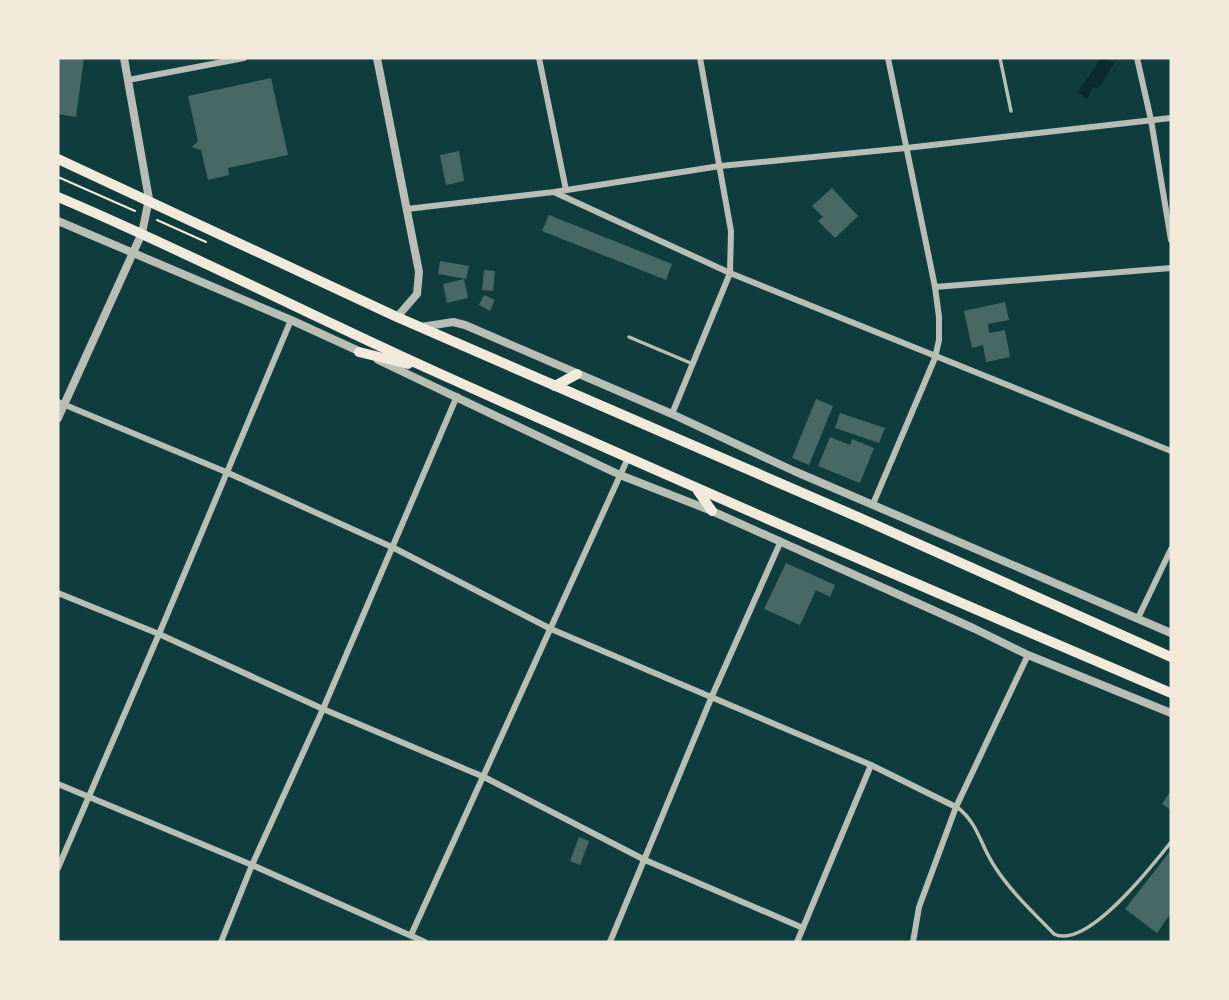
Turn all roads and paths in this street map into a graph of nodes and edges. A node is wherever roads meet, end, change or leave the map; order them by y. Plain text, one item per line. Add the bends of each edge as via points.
1 (124, 58) edge
2 (244, 58) edge
3 (377, 58) edge
4 (539, 58) edge
5 (700, 58) edge
6 (888, 58) edge
7 (1000, 58) edge
8 (1136, 58) edge
9 (128, 80) junction
10 (1011, 111) dead end
11 (1171, 118) edge
12 (1151, 120) junction
13 (906, 148) junction
14 (58, 159) edge
15 (720, 166) junction
16 (566, 190) junction
17 (554, 192) junction
18 (58, 197) edge
19 (149, 199) junction
20 (407, 209) junction
21 (58, 221) edge
22 (142, 233) junction
23 (1171, 240) edge
24 (133, 254) junction
25 (1171, 268) edge
26 (730, 273) junction
27 (936, 287) junction
28 (261, 289) junction
29 (253, 304) junction
30 (397, 317) junction
31 (291, 320) junction
32 (421, 327) junction
33 (629, 337) dead end
34 (359, 352) junction
35 (935, 358) junction
36 (693, 364) junction
37 (431, 370) junction
38 (577, 374) junction
39 (555, 386) junction
40 (457, 396) junction
41 (60, 404) edge
42 (672, 414) junction
43 (58, 418) edge
44 (1171, 451) edge
45 (628, 458) junction
46 (226, 472) junction
47 (620, 475) junction
48 (696, 489) junction
49 (873, 504) junction
50 (712, 511) junction
51 (780, 543) junction
52 (394, 548) junction
53 (1171, 549) edge
54 (58, 593) edge
55 (980, 612) junction
56 (1138, 618) junction
57 (973, 628) junction
58 (551, 629) junction
59 (1171, 633) edge
60 (159, 634) junction
61 (1028, 655) junction
62 (1171, 657) edge
63 (1171, 692) edge
64 (712, 696) junction
65 (323, 709) junction
66 (1171, 713) edge
67 (871, 765) junction
68 (484, 776) junction
69 (58, 784) edge
70 (88, 797) junction
71 (957, 807) junction
72 (1171, 842) edge
73 (645, 860) junction
74 (252, 865) junction
75 (58, 868) edge
76 (803, 928) junction
77 (411, 935) junction
78 (221, 942) edge
79 (425, 942) edge
80 (610, 942) edge
81 (797, 942) edge
82 (913, 942) edge

1 - 9 street
2 - 9 street
3 - 20 street
4 - 16 street
5 - 15 street
6 - 13 street
7 - 10 lane
8 - 12 street
9 - 19 street
11 - 12 street
12 - 13 street
12 - 23 street
13 - 15 street
13 - 27 street
14 - 19 highway
15 - 16 street
15 - 26 street via 731,231
16 - 17 street
17 - 20 street
17 - 26 street
18 - 22 highway
19 - 22 street
19 - 30 highway
20 - 30 street via 419,283 415,298
21 - 24 street
22 - 24 street
22 - 28 highway
24 - 29 street
24 - 41 street
25 - 27 street
26 - 35 street
26 - 36 street
27 - 35 street via 939,328
28 - 29 street
28 - 37 highway
29 - 31 street
30 - 32 highway
31 - 34 street
31 - 46 street
32 - 38 street via 453,321
32 - 39 highway
33 - 36 lane
34 - 37 highway
34 - 40 street
35 - 44 street
35 - 49 street
36 - 42 street
37 - 45 highway
38 - 39 highway
38 - 42 street
39 - 62 highway
40 - 47 street
40 - 52 street
41 - 43 street
41 - 46 street
42 - 49 street
45 - 47 street
45 - 48 highway
46 - 52 street
46 - 60 street
47 - 50 street
47 - 58 street
48 - 50 highway
48 - 55 highway
49 - 56 street
50 - 51 street
51 - 57 street
51 - 64 street
52 - 58 street
52 - 65 street
53 - 56 street
54 - 60 street
55 - 57 lane
55 - 63 highway
56 - 59 street
57 - 61 street
58 - 64 street
58 - 68 street
60 - 65 street
60 - 70 street
61 - 66 street
61 - 71 street
64 - 67 street
64 - 73 street
65 - 68 street
65 - 74 street
67 - 71 street
67 - 76 street
68 - 73 street
68 - 77 street
69 - 70 street
70 - 74 street
70 - 75 street
71 - 72 lane via 972,821 1004,881 1062,938 1082,933 1100,919
71 - 82 street via 919,907
73 - 76 street
73 - 80 street
74 - 77 street
74 - 78 street
76 - 81 street
77 - 79 street

